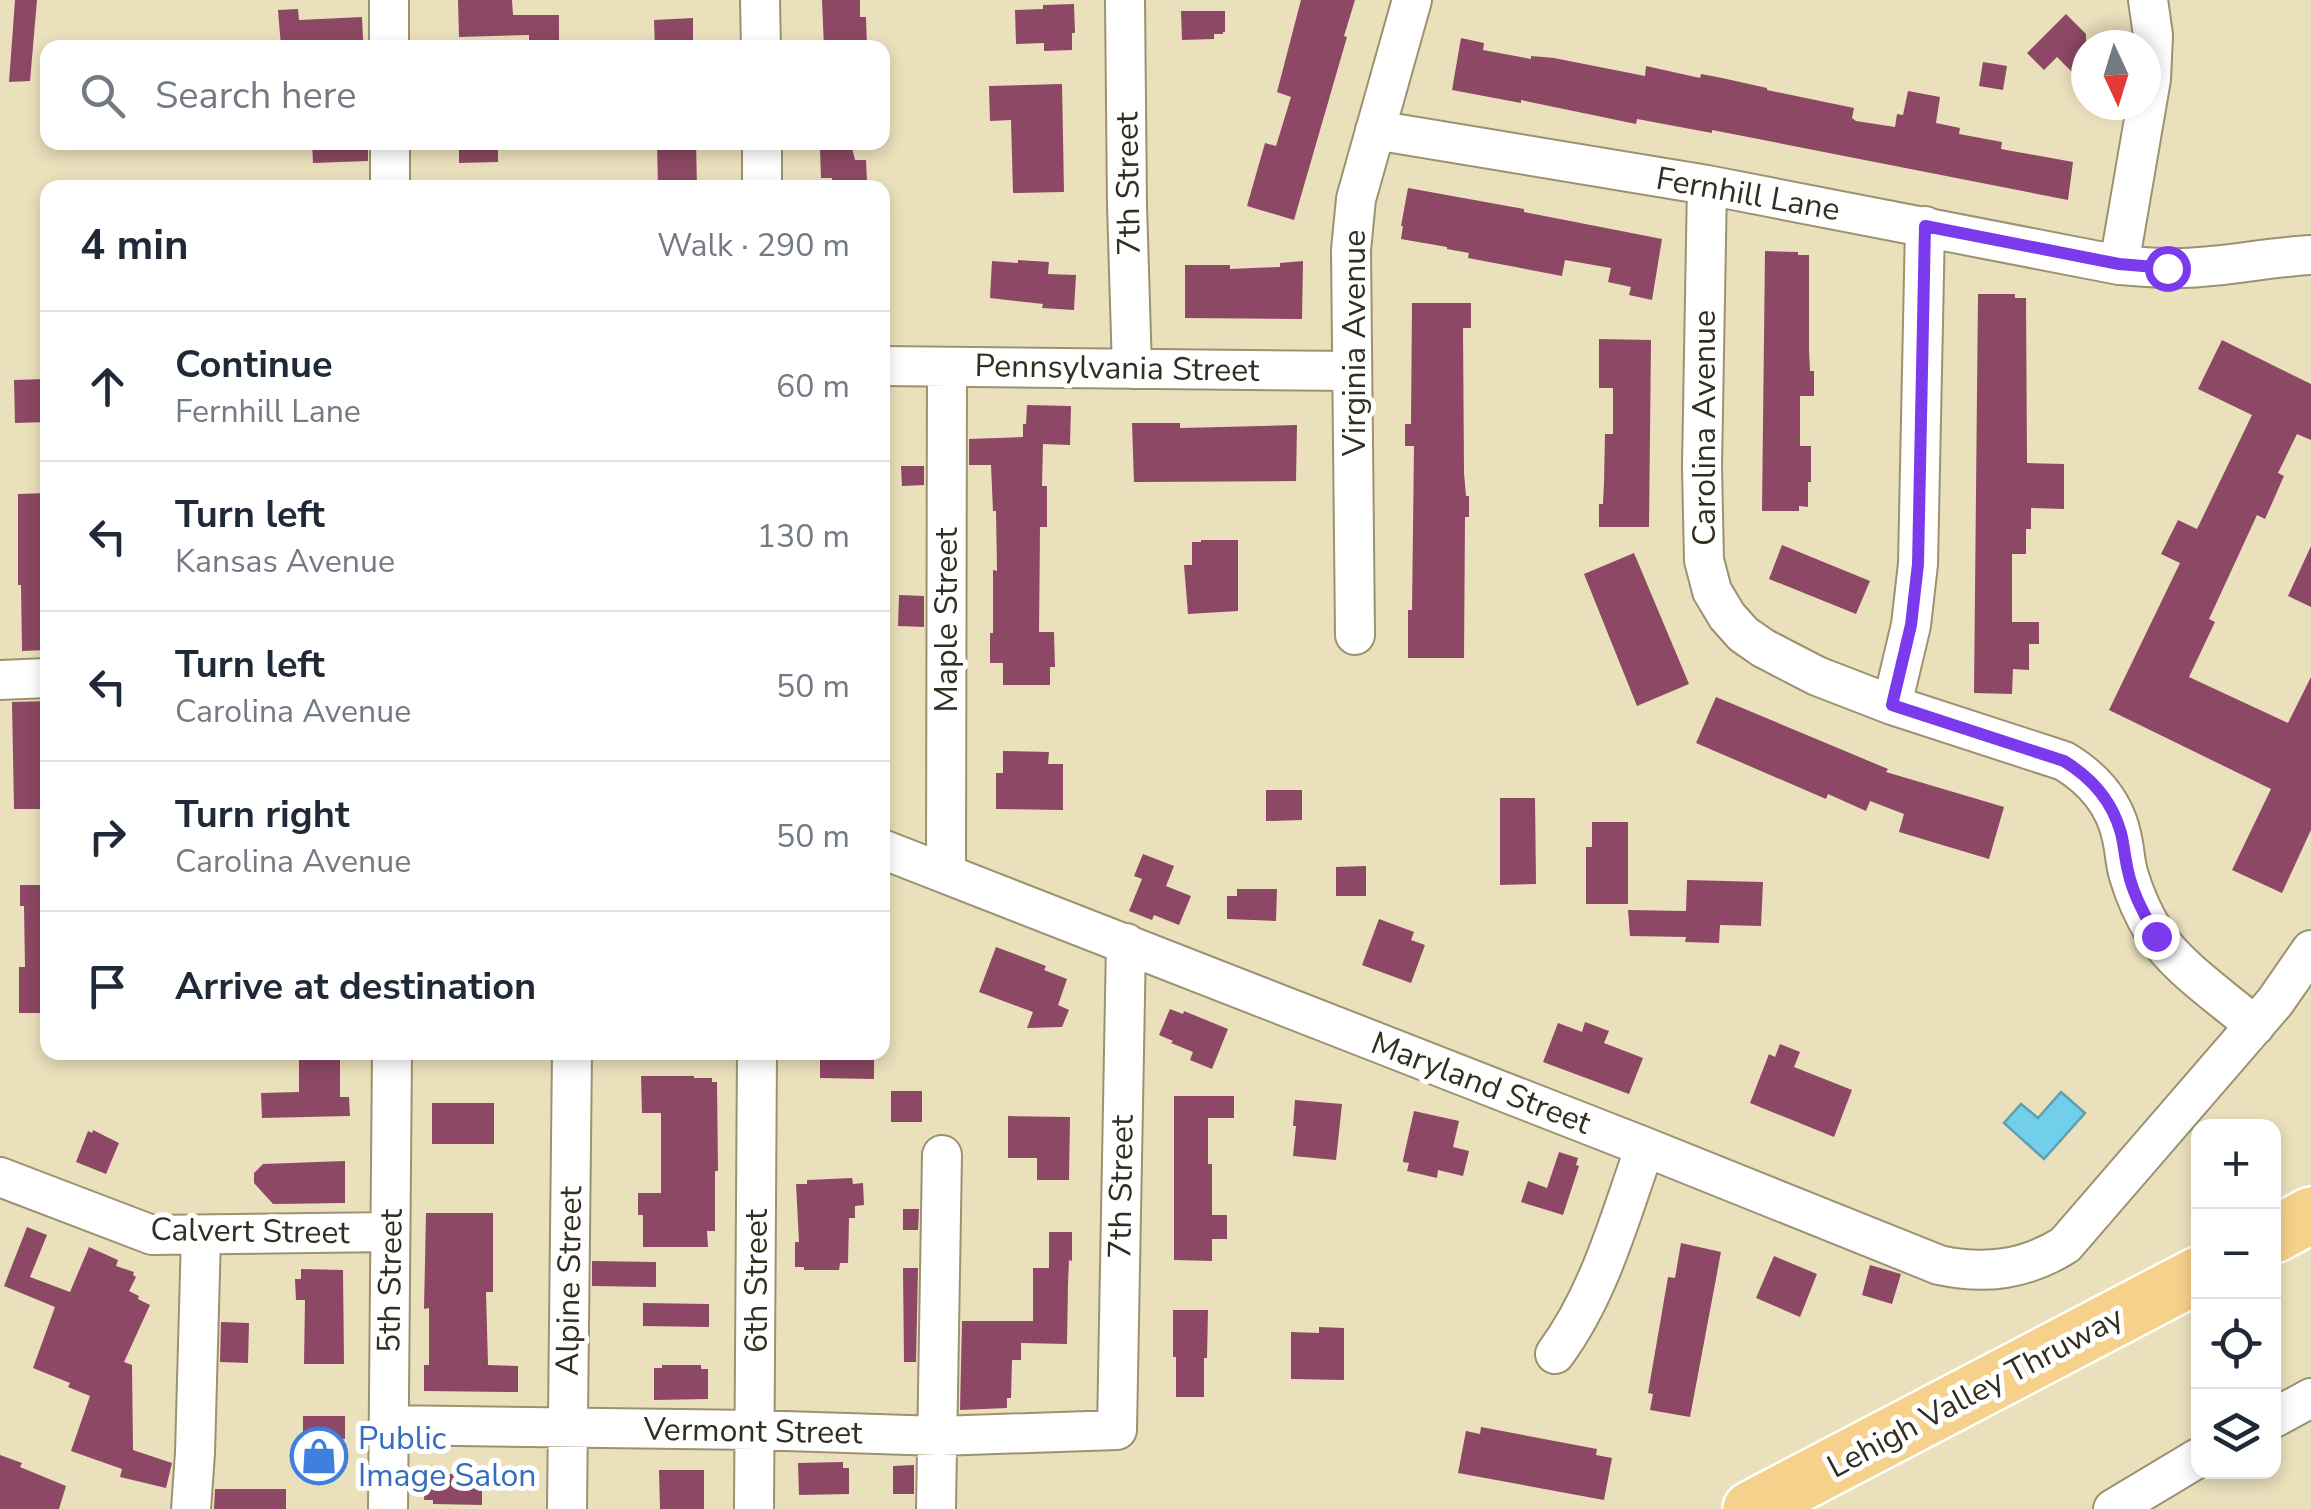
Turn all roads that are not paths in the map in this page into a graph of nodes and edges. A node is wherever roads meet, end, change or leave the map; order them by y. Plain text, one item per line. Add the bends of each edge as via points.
1 (389, 0) edge
2 (760, 0) edge
3 (1126, 0) edge
4 (1412, 0) edge
5 (2148, 0) edge
6 (389, 40) edge
7 (761, 40) edge
8 (1376, 130) junction
9 (390, 150) edge
10 (762, 150) edge
11 (390, 180) edge
12 (762, 180) edge
13 (1706, 186) junction
14 (1925, 226) junction
15 (2311, 255) edge
16 (2119, 264) junction
17 (890, 366) edge
18 (948, 366) junction
19 (1132, 368) junction
20 (1352, 371) junction
21 (1355, 635) dead end
22 (40, 678) edge
23 (0, 680) edge
24 (1892, 705) junction
25 (890, 852) edge
26 (946, 873) junction
27 (1126, 943) junction
28 (2311, 950) edge
29 (2256, 1026) junction
30 (392, 1060) edge
31 (572, 1060) edge
32 (757, 1060) edge
33 (1645, 1147) junction
34 (942, 1155) dead end
35 (0, 1176) edge
36 (2311, 1215) edge
37 (2281, 1231) edge
38 (390, 1232) junction
39 (201, 1236) junction
40 (2311, 1253) edge
41 (2281, 1269) edge
42 (2191, 1278) edge
43 (2191, 1317) edge
44 (1556, 1354) dead end
45 (2311, 1398) edge
46 (2281, 1414) edge
47 (388, 1426) junction
48 (568, 1427) junction
49 (755, 1430) junction
50 (1117, 1430) joint
51 (939, 1436) junction
52 (2191, 1462) edge
53 (191, 1509) edge
54 (388, 1509) edge
55 (568, 1509) edge
56 (754, 1509) edge
57 (936, 1509) edge
58 (1751, 1509) edge
59 (1820, 1509) edge
60 (2113, 1509) edge

1 - 6 street
2 - 7 street
3 - 19 street, 7th Street
4 - 8 street, Virginia Avenue
5 - 16 street via 2150,79
8 - 13 street, Fernhill Lane
8 - 20 street, Virginia Avenue via 1356,199
9 - 11 street
10 - 12 street
13 - 14 street, Fernhill Lane
13 - 24 street, Carolina Avenue via 1702,466 1704,560 1712,592 1727,616 1763,648
14 - 16 street, Fernhill Lane
14 - 24 street via 1918,564
15 - 16 street, Fernhill Lane via 2188,268
17 - 18 street, Pennsylvania Street
18 - 19 street, Pennsylvania Street
18 - 26 street, Maple Street
19 - 20 street, Pennsylvania Street
20 - 21 street, Virginia Avenue
22 - 23 street
24 - 29 street, Carolina Avenue via 2064,761 2085,774 2114,811 2138,903 2156,936
25 - 26 street, Maryland Street
26 - 27 street, Maryland Street
27 - 33 street, Maryland Street
27 - 50 street, 7th Street
28 - 29 street, Maryland Street
29 - 33 street, Maryland Street via 2065,1246 2017,1267 1966,1271 1940,1265
30 - 38 street, 5th Street
31 - 48 street, Alpine Street
32 - 49 street, 6th Street
33 - 44 street via 1590,1298
34 - 51 street
35 - 39 street, Calvert Street via 152,1235
36 - 37 highway
38 - 39 street, Calvert Street
38 - 47 street, 5th Street
39 - 53 street
40 - 41 highway
42 - 58 highway, Lehigh Valley Thruway
43 - 59 highway, Lehigh Valley Thruway
45 - 46 street
47 - 48 street, Vermont Street
47 - 54 street, 5th Street
48 - 49 street, Vermont Street
48 - 55 street, Alpine Street
49 - 51 street, Vermont Street
49 - 56 street, 6th Street
50 - 51 street, Vermont Street
51 - 57 street
52 - 60 street

